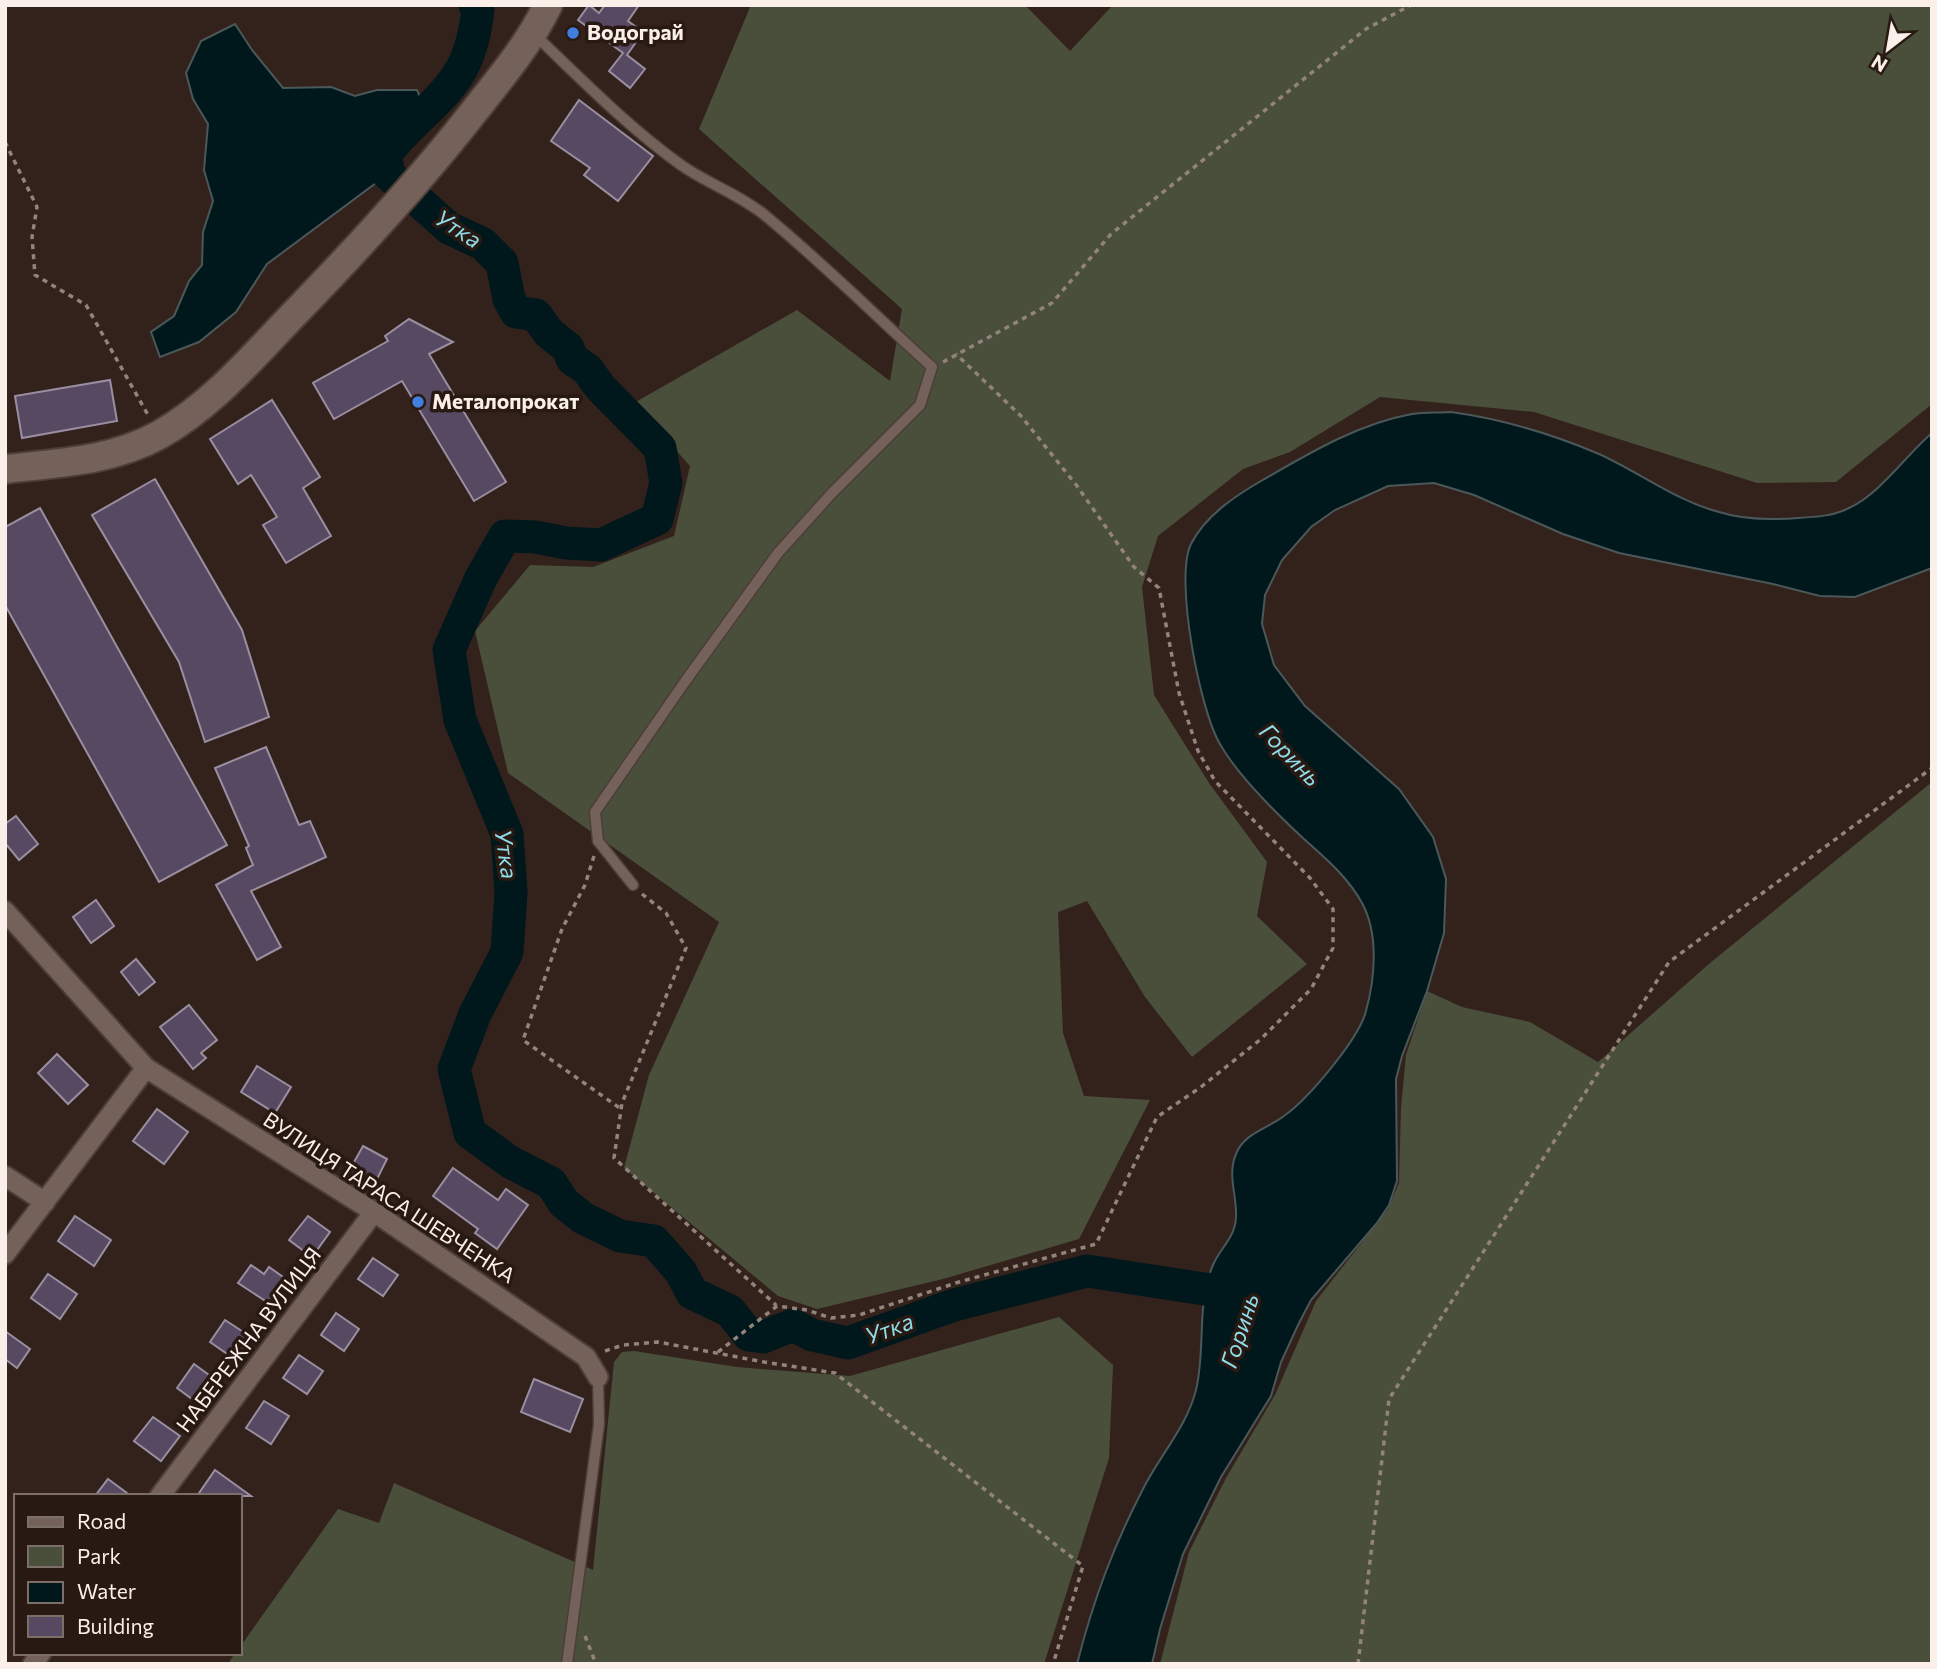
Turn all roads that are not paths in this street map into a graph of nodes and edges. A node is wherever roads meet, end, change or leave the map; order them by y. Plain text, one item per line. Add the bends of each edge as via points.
1 (548, 5) edge
2 (557, 5) edge
3 (534, 34) junction
4 (5, 468) edge
5 (633, 886) road end
6 (5, 911) edge
7 (146, 1068) junction
8 (5, 1176) edge
9 (45, 1202) junction
10 (374, 1212) junction
11 (5, 1254) edge
12 (598, 1377) joint
13 (162, 1494) edge
14 (567, 1664) edge

1 - 3 main road
2 - 3 street
3 - 4 main road via 426,173 369,237 199,408 128,449 85,461
3 - 5 lane via 661,150 767,217 932,367 920,405 778,553 595,812 598,841
6 - 7 street, ВУЛИЦЯ ТАРАСА ШЕВЧЕНКА
7 - 9 street
7 - 10 street, ВУЛИЦЯ ТАРАСА ШЕВЧЕНКА
8 - 9 street
9 - 11 street
10 - 12 street, ВУЛИЦЯ ТАРАСА ШЕВЧЕНКА via 586,1357
10 - 13 street, НАБЕРЕЖНА ВУЛИЦЯ
12 - 14 lane via 600,1424

